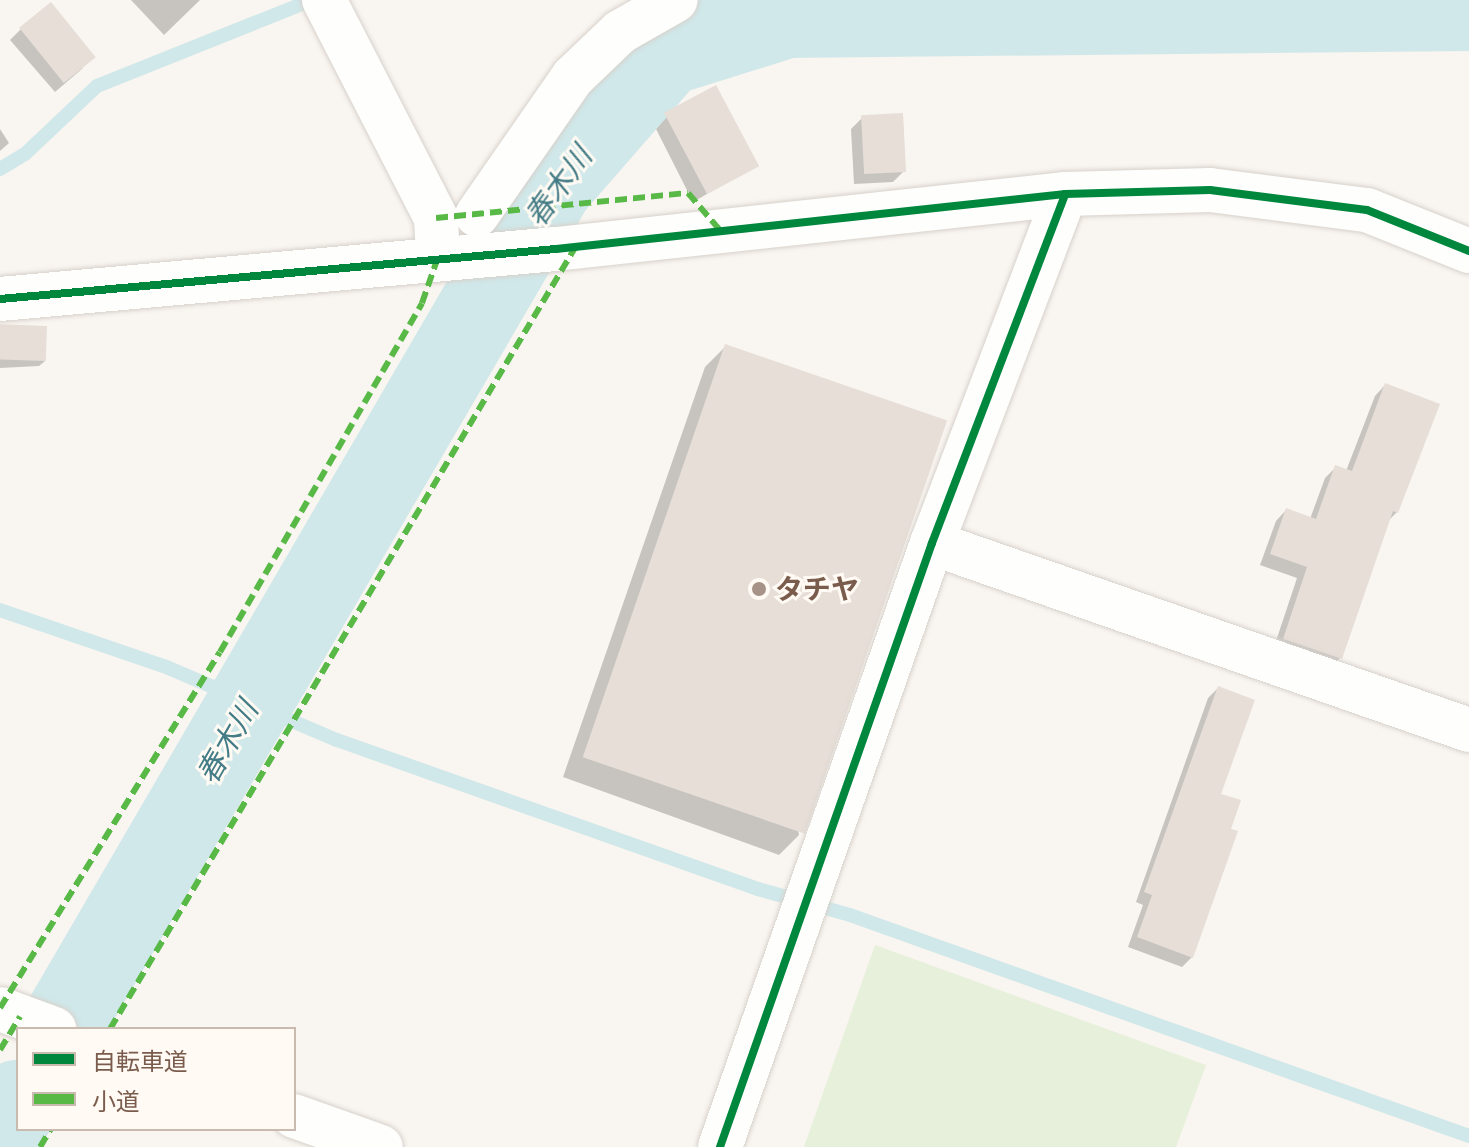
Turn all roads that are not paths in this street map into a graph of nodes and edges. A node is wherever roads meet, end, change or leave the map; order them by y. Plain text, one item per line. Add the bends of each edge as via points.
1 (324, 0) edge
2 (676, 0) edge
3 (1065, 194) junction
4 (477, 215) dead end
5 (1469, 251) edge
6 (445, 257) junction
7 (0, 299) edge
8 (932, 543) junction
9 (1469, 730) edge
10 (296, 1117) edge
11 (381, 1147) edge
12 (720, 1147) edge

1 - 6 street via 436,218
2 - 4 street via 620,32 573,77
3 - 5 street via 1210,190 1367,210
3 - 6 street
3 - 8 street
6 - 7 street
8 - 9 street
8 - 12 street
10 - 11 street

